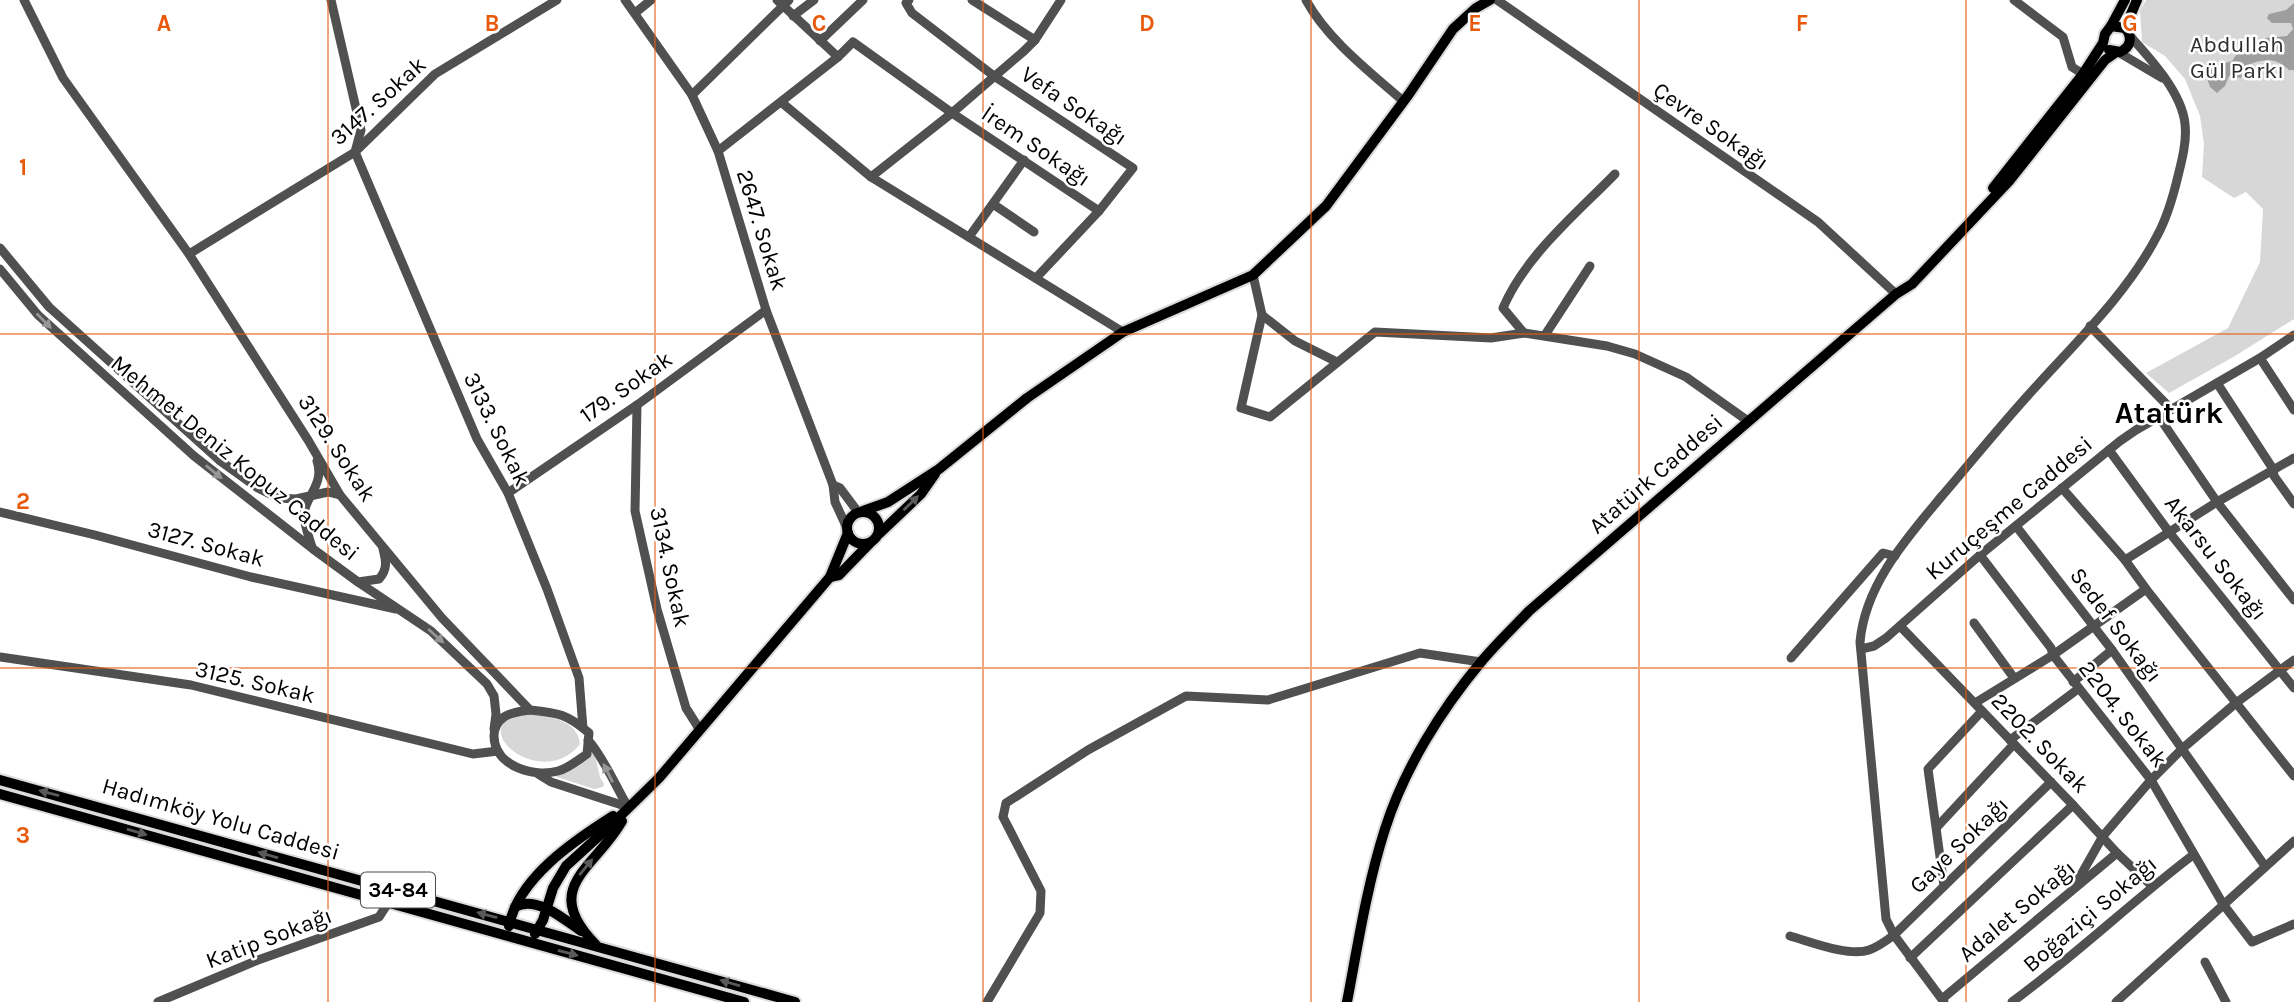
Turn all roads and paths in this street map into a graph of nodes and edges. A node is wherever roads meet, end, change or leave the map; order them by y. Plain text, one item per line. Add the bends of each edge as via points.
1 (24, 0) edge
2 (331, 0) edge
3 (557, 0) edge
4 (625, 0) edge
5 (651, 0) edge
6 (814, 0) edge
7 (863, 0) edge
8 (909, 0) edge
9 (972, 0) edge
10 (1061, 0) edge
11 (1306, 0) edge
12 (1490, 0) edge
13 (1497, 0) edge
14 (2014, 0) edge
15 (2125, 0) edge
16 (2137, 0) edge
17 (783, 3) edge
18 (635, 13) junction
19 (793, 16) junction
20 (2111, 26) junction
21 (2127, 32) junction
22 (1035, 40) junction
23 (820, 41) junction
24 (2103, 43) junction
25 (2117, 52) junction
26 (838, 57) junction
27 (2083, 74) junction
28 (994, 76) junction
29 (2164, 78) junction
30 (692, 95) junction
31 (1403, 101) junction
32 (781, 102) junction
33 (953, 113) junction
34 (718, 151) junction
35 (355, 152) junction
36 (1024, 160) junction
37 (1615, 174) dead end
38 (871, 177) junction
39 (993, 204) junction
40 (1099, 211) junction
41 (1034, 232) dead end
42 (969, 237) junction
43 (0, 248) edge
44 (189, 254) junction
45 (1590, 266) dead end
46 (0, 269) edge
47 (1253, 275) junction
48 (1036, 278) junction
49 (1896, 294) junction
50 (766, 310) junction
51 (1262, 314) junction
52 (2090, 326) junction
53 (1123, 332) junction
54 (1524, 333) junction
55 (1545, 335) junction
56 (2294, 335) edge
57 (2260, 358) junction
58 (1337, 362) junction
59 (2217, 383) junction
60 (637, 405) junction
61 (2171, 409) junction
62 (2294, 410) edge
63 (2159, 417) junction
64 (1748, 421) junction
65 (308, 440) junction
66 (2109, 450) junction
67 (2294, 458) edge
68 (939, 469) junction
69 (2273, 470) junction
70 (833, 485) junction
71 (2062, 488) junction
72 (508, 493) junction
73 (340, 495) junction
74 (312, 497) junction
75 (2217, 502) junction
76 (2294, 504) edge
77 (0, 512) edge
78 (860, 512) junction
79 (2016, 526) junction
80 (847, 531) junction
81 (2169, 532) junction
82 (875, 538) junction
83 (382, 546) junction
84 (313, 549) junction
85 (1980, 555) junction
86 (1895, 556) junction
87 (2125, 559) junction
88 (830, 577) junction
89 (358, 582) junction
90 (2146, 589) junction
91 (2294, 600) edge
92 (402, 610) junction
93 (1974, 623) dead end
94 (2093, 625) junction
95 (1900, 626) junction
96 (1861, 649) junction
97 (2112, 650) junction
98 (2053, 655) junction
99 (0, 657) edge
100 (1791, 658) dead end
101 (2294, 660) edge
102 (1481, 662) junction
103 (2280, 671) junction
104 (2014, 678) junction
105 (2076, 686) junction
106 (2294, 688) edge
107 (2236, 703) junction
108 (1978, 707) junction
109 (530, 710) junction
110 (583, 728) junction
111 (494, 729) junction
112 (700, 730) junction
113 (588, 740) junction
114 (2012, 742) junction
115 (2183, 748) junction
116 (498, 751) junction
117 (537, 774) junction
118 (2294, 776) edge
119 (0, 780) edge
120 (2151, 780) junction
121 (2051, 782) junction
122 (0, 794) edge
123 (2073, 805) junction
124 (628, 807) junction
125 (1937, 827) junction
126 (2103, 836) junction
127 (2294, 841) edge
128 (2117, 853) junction
129 (2193, 855) junction
130 (2265, 866) junction
131 (1944, 886) junction
132 (2152, 886) junction
133 (2073, 889) junction
134 (388, 903) junction
135 (2223, 904) junction
136 (516, 907) junction
137 (547, 909) junction
138 (510, 921) junction
139 (2294, 924) edge
140 (539, 929) junction
141 (585, 933) junction
142 (1894, 935) junction
143 (1790, 936) dead end
144 (515, 938) junction
145 (598, 947) junction
146 (1910, 958) junction
147 (2205, 962) dead end
148 (1943, 1000) edge
149 (158, 1002) edge
150 (744, 1002) edge
151 (795, 1002) edge
152 (987, 1002) edge
153 (1347, 1002) edge
154 (2012, 1002) edge
155 (2116, 1002) edge
156 (2226, 1002) edge

1 - 44 street, 3129. Sokak via 63,78
2 - 35 street via 361,130
3 - 35 street, 3147. Sokak via 435,74
4 - 18 street, 2647. Sokak
5 - 18 street
6 - 19 street
7 - 23 street
8 - 28 street, Vefa Sokağı via 906,3 912,13
9 - 22 street
10 - 22 street
11 - 31 street via 1346,50
12 - 31 main road via 1453,29
13 - 49 street, Çevre Sokağı via 1818,222
14 - 27 street via 2063,37 2072,68
15 - 20 main road
16 - 21 main road
17 - 19 street
17 - 30 street
18 - 30 street, 2647. Sokak
19 - 23 street
20 - 21 main road
20 - 24 main road
21 - 25 main road via 2128,46
21 - 29 street
22 - 28 street
23 - 26 street
24 - 25 main road
24 - 27 main road
25 - 29 street
25 - 49 main road, Atatürk Caddesi via 2105,60 2010,180 1912,284
26 - 32 street
26 - 33 street, İrem Sokağı via 853,42
27 - 49 main road via 2000,182
28 - 33 street
28 - 40 street, Vefa Sokağı via 1133,168
29 - 52 street via 2185,124 2174,192 2144,258
30 - 34 street, 2647. Sokak
31 - 47 main road via 1326,206
32 - 34 street
32 - 38 street
33 - 36 street, İrem Sokağı
33 - 38 street
34 - 50 street, 2647. Sokak
35 - 44 street, 3147. Sokak
35 - 72 street, 3133. Sokak via 477,439
36 - 39 street
36 - 40 street, İrem Sokağı
37 - 54 street via 1526,267 1510,293 1503,308
38 - 42 street
39 - 41 street
39 - 42 street
40 - 48 street
42 - 48 street
43 - 74 street via 49,307 219,460 278,498
44 - 65 street, 3129. Sokak
45 - 55 street
46 -> 84 street, Mehmet Deniz Kopuz Caddesi via 75,351 194,456
47 - 51 street
47 - 53 main road
48 - 53 street
49 - 64 main road, Atatürk Caddesi
50 - 60 street, 179. Sokak
50 - 70 street, 2647. Sokak
51 - 58 street via 1295,341
51 - 58 street via 1241,408 1270,417
52 - 61 street
52 - 86 street
53 - 68 main road via 1027,398
54 - 55 street
54 - 58 street via 1492,338 1375,332
55 - 64 street via 1634,354 1686,377
56 - 57 street, Kuruçeşme Caddesi
57 - 59 street, Kuruçeşme Caddesi
57 - 62 street
59 - 61 street, Kuruçeşme Caddesi
59 - 69 street
60 - 72 street, 179. Sokak
60 - 112 street, 3134. Sokak via 635,511 686,708
61 - 63 street, Kuruçeşme Caddesi
63 - 66 street, Kuruçeşme Caddesi
63 - 75 street
64 - 102 main road, Atatürk Caddesi via 1529,611
65 - 73 street, 3129. Sokak
65 - 74 street via 319,465
66 - 71 street, Kuruçeşme Caddesi
66 - 81 street, Akarsu Sokağı
67 - 69 street
68 - 78 main road via 888,502
82 -> 68 main road
69 - 75 street
69 - 76 street
70 - 78 street
70 - 80 street, 2647. Sokak
71 - 79 street, Kuruçeşme Caddesi
71 - 87 street
72 - 110 street, 3133. Sokak via 579,678
73 - 74 street via 328,492
73 - 83 street, 3129. Sokak
74 - 84 street via 304,514
75 - 81 street
75 - 91 street
77 - 92 street, 3127. Sokak via 251,577
78 - 80 main road via 850,518
78 - 82 main road via 872,514 879,523
79 - 85 street, Kuruçeşme Caddesi
79 - 94 street, Sedef Sokağı
80 - 82 main road via 860,544
80 - 88 main road
81 - 87 street
81 - 103 street, Akarsu Sokağı
82 - 88 main road via 839,575
83 - 89 street via 387,564 384,573 379,579
83 - 109 street, 3129. Sokak via 442,618
84 - 89 street, Mehmet Deniz Kopuz Caddesi
85 - 95 street, Kuruçeşme Caddesi
85 - 98 street, 2204. Sokak
86 - 96 street via 1868,604
86 - 100 street via 1883,553
87 - 90 street
88 - 112 main road
89 - 92 street, Mehmet Deniz Kopuz Caddesi
90 - 94 street
90 - 107 street
92 -> 111 street, Mehmet Deniz Kopuz Caddesi via 487,684 494,696
93 - 104 street
94 - 97 street, Sedef Sokağı
94 - 98 street
95 - 96 street, Kuruçeşme Caddesi via 1874,646
95 - 108 street, 2202. Sokak
96 - 142 street via 1886,916
97 - 105 street
97 - 115 street, Sedef Sokağı
98 - 104 street
98 - 105 street, 2204. Sokak
99 - 116 street, 3125. Sokak via 191,685 473,754
101 - 103 street
102 - 152 street via 1420,653 1268,700 1186,696 1088,750 1006,803 1003,817 1041,891 1040,912
102 - 153 main road, Atatürk Caddesi via 1434,728 1386,826 1372,873
103 - 106 street, Akarsu Sokağı
103 - 107 street
104 - 108 street
105 - 114 street
105 - 120 street, 2204. Sokak
107 - 115 street
107 - 118 street
108 - 114 street, 2202. Sokak
108 - 125 street via 1928,769
109 - 110 street via 572,718
109 - 111 street via 503,718
110 - 113 street via 589,733
111 - 116 street
112 - 124 main road
113 - 117 street via 587,754 573,764
124 -> 113 street
114 - 121 street, 2202. Sokak
114 - 125 street
115 - 120 street
115 - 130 street, Sedef Sokağı
116 - 117 street via 507,763
117 - 124 street
138 -> 119 main road, Hadımköy Yolu Caddesi / 34-84
120 - 126 street
120 - 129 street, 2204. Sokak
121 - 123 street, 2202. Sokak
121 - 131 street, Gaye Sokağı
122 -> 134 main road, Hadımköy Yolu Caddesi / 34-84
123 - 126 street, 2202. Sokak
123 - 146 street
124 - 136 main road via 557,856
124 - 137 main road via 566,866
141 -> 124 main road via 571,905 573,887 619,827
125 - 131 street
126 - 128 street, 2202. Sokak
126 - 133 street
127 - 130 street
128 - 132 street, 2202. Sokak
128 - 133 street, Adalet Sokağı
129 - 132 street, Boğaziçi Sokağı
129 - 135 street, 2204. Sokak
130 - 135 street
131 - 142 street, Gaye Sokağı
132 - 154 street, Boğaziçi Sokağı
133 - 148 street, Adalet Sokağı
134 - 144 main road, Hadımköy Yolu Caddesi / 34-84
134 - 149 street, Katip Sokağı via 379,917
135 - 139 street, 2204. Sokak via 2252,942
135 - 155 street
136 - 137 main road via 530,903
136 - 138 main road
137 - 140 main road
137 - 141 main road
138 - 140 main road, Hadımköy Yolu Caddesi / 34-84
138 - 144 main road
140 - 144 main road via 529,937
140 - 145 main road, Hadımköy Yolu Caddesi / 34-84
141 - 145 main road
142 - 143 street, Gaye Sokağı via 1856,953
142 - 146 street
144 -> 150 main road, Hadımköy Yolu Caddesi / 34-84
151 -> 145 main road, Hadımköy Yolu Caddesi / 34-84
146 - 148 street
147 - 156 street

